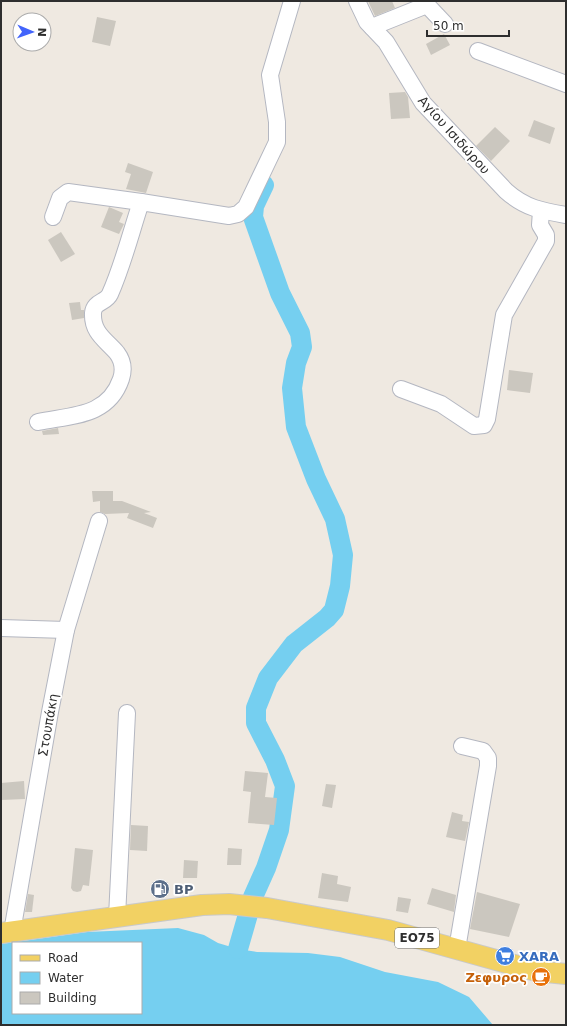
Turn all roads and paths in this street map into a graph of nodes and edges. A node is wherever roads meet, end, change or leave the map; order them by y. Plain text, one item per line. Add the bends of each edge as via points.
1 (292, 1) edge
2 (357, 1) edge
3 (445, 24) dead end
4 (372, 27) junction
5 (478, 51) dead end
6 (566, 84) edge
7 (141, 202) junction
8 (541, 211) junction
9 (566, 215) edge
10 (53, 217) dead end
11 (401, 389) dead end
12 (38, 422) dead end
13 (98, 521) dead end
14 (1, 628) edge
15 (66, 630) junction
16 (127, 713) dead end
17 (462, 746) dead end
18 (117, 917) junction
19 (7, 933) edge
20 (457, 949) junction
21 (566, 974) edge

1 - 7 street via 270,75 277,122 277,142 246,207 238,214 229,216
2 - 4 street, Αγίου Ισιδώρου via 362,14
3 - 4 street via 427,5
4 - 8 street, Αγίου Ισιδώρου via 386,42 429,112 506,191 523,204
5 - 6 street
7 - 10 street via 68,192 60,198
7 - 12 street via 110,296 99,302 93,312 100,338 122,362 124,371 119,385 113,396 97,408
8 - 9 street, Αγίου Ισιδώρου
8 - 11 street via 540,225 546,241 504,315 484,425 474,426 441,404
13 - 15 street, Στουπάκη
14 - 15 street
15 - 19 street, Στουπάκη
16 - 18 street
17 - 20 street via 484,751 488,758 488,766
18 - 19 main road, ΕΟ75
18 - 20 main road, ΕΟ75 via 202,905 241,905 388,930
20 - 21 main road, ΕΟ75 via 536,971

